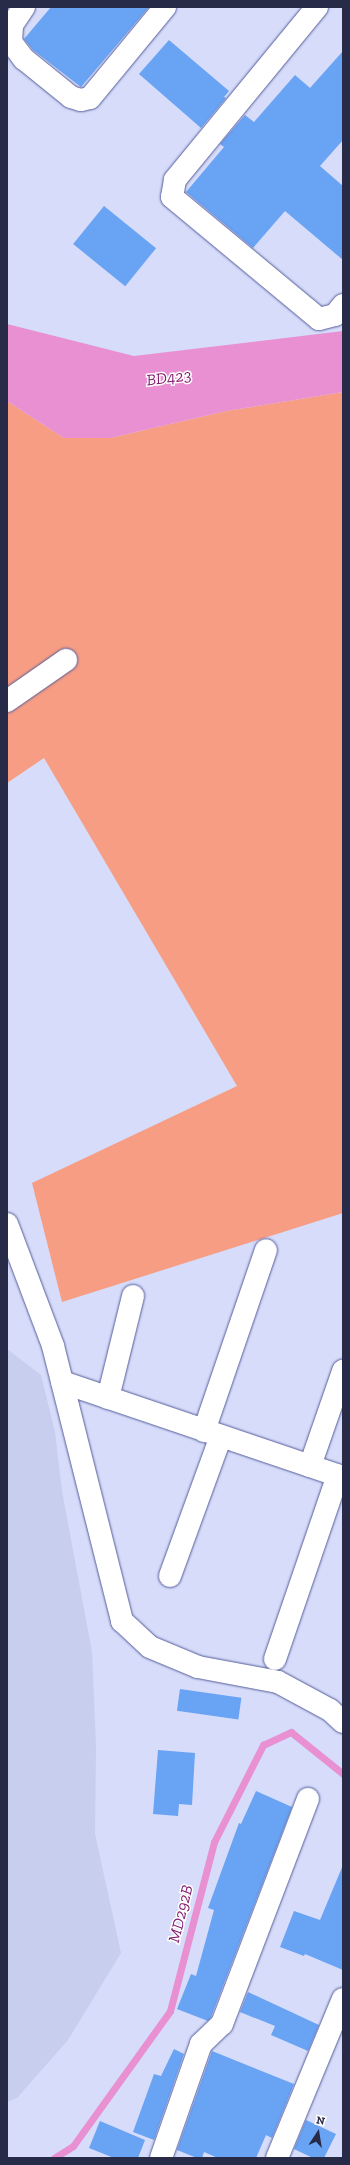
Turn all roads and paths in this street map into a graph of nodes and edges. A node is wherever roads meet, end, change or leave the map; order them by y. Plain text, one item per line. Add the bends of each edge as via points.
1 (24, 7) edge
2 (165, 7) edge
3 (316, 7) edge
4 (343, 305) edge
5 (66, 660) dead end
6 (7, 701) edge
7 (7, 1224) edge
8 (266, 1250) dead end
9 (132, 1296) dead end
10 (343, 1371) edge
11 (62, 1382) junction
12 (108, 1398) junction
13 (213, 1434) junction
14 (310, 1466) junction
15 (340, 1476) edge
16 (170, 1576) dead end
17 (275, 1659) dead end
18 (343, 1722) edge
19 (308, 1799) dead end
20 (343, 1999) edge
21 (160, 2158) edge
22 (277, 2158) edge

1 - 2 street via 12,24 11,42 24,59 71,97 81,100 90,98
3 - 4 street via 174,180 172,197 319,319 335,315
5 - 6 street
7 - 11 street via 53,1346
8 - 13 street
9 - 12 street
10 - 14 street
11 - 12 street
11 - 18 street via 122,1621 150,1647 198,1667 278,1682 330,1710
12 - 13 street
13 - 14 street
13 - 16 street
14 - 15 street
15 - 17 street
19 - 21 street via 222,2024 201,2044
20 - 22 street

